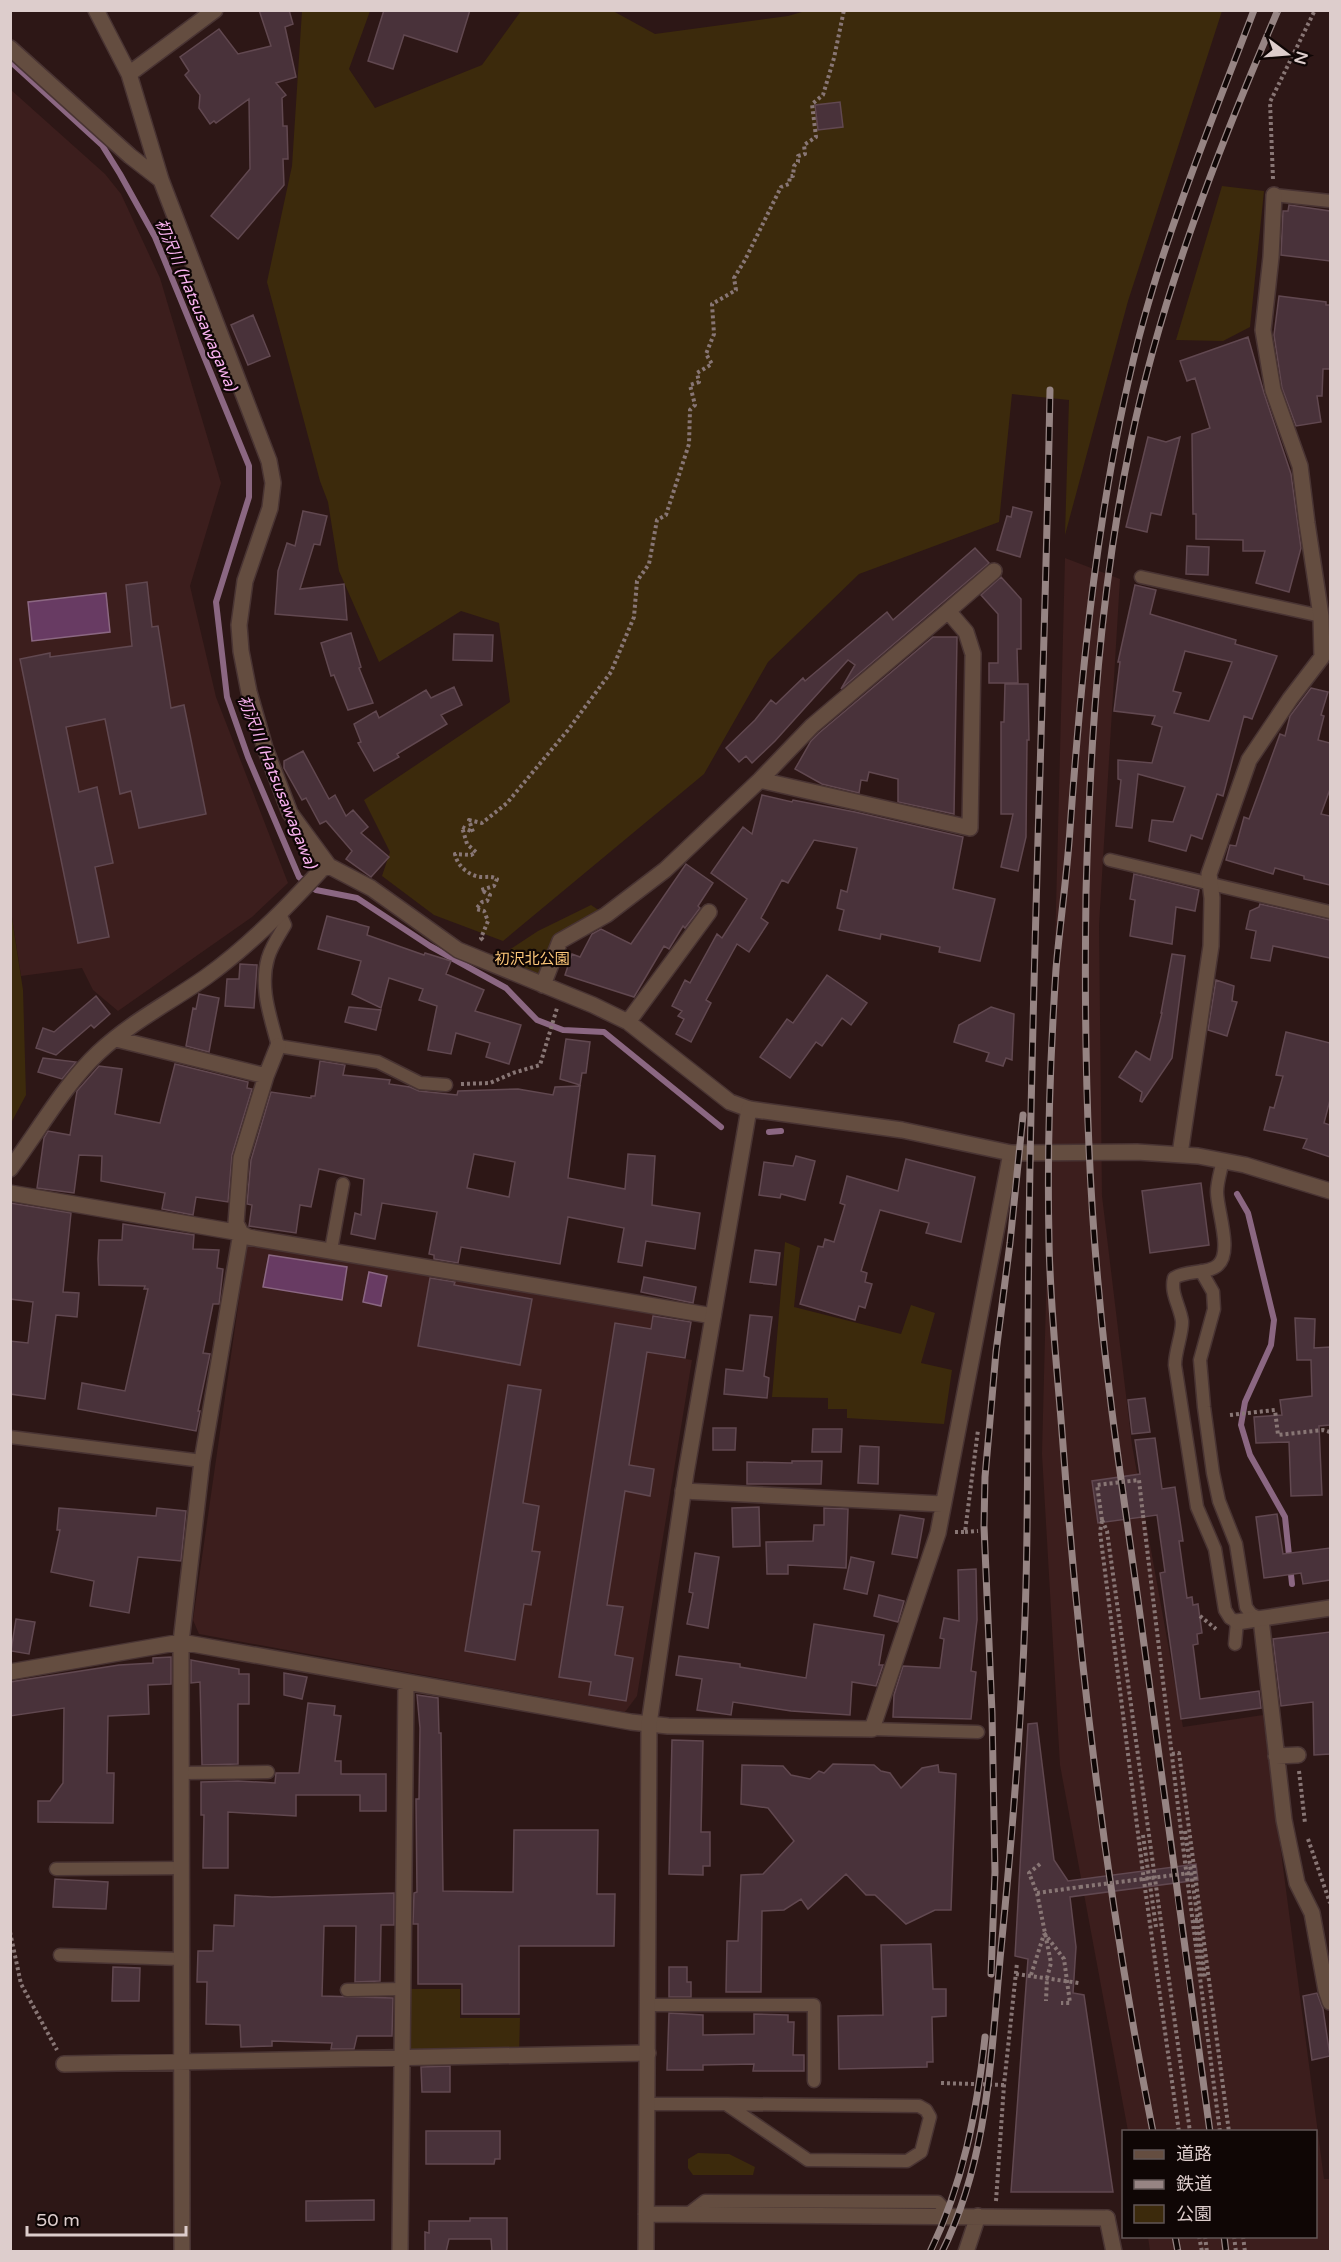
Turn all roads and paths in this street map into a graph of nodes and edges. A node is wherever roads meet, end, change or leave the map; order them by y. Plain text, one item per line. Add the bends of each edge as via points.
1 (96, 10) edge
2 (215, 10) edge
3 (844, 10) edge
4 (1316, 10) edge
5 (10, 48) edge
6 (129, 74) junction
7 (161, 180) junction
8 (1274, 195) junction
9 (1330, 201) edge
10 (994, 572) dead end
11 (1141, 577) dead end
12 (948, 611) junction
13 (1321, 616) junction
14 (1326, 658) edge
15 (760, 780) junction
16 (1110, 860) dead end
17 (326, 867) junction
18 (1209, 885) junction
19 (709, 912) dead end
20 (1330, 912) edge
21 (280, 914) junction
22 (488, 964) junction
23 (543, 985) junction
24 (554, 1017) dead end
25 (628, 1022) junction
26 (116, 1038) junction
27 (278, 1046) junction
28 (266, 1076) junction
29 (446, 1085) joint
30 (749, 1109) junction
31 (1011, 1153) junction
32 (1180, 1154) junction
33 (1223, 1160) junction
34 (10, 1169) edge
35 (343, 1184) dead end
36 (1330, 1191) edge
37 (10, 1193) edge
38 (241, 1233) junction
39 (331, 1251) junction
40 (1201, 1270) junction
41 (713, 1316) junction
42 (1230, 1415) dead end
43 (1330, 1432) edge
44 (10, 1437) edge
45 (202, 1461) junction
46 (683, 1491) junction
47 (942, 1504) junction
48 (1102, 1520) junction
49 (978, 1531) dead end
50 (964, 1532) dead end
51 (1330, 1608) edge
52 (1200, 1616) dead end
53 (1261, 1619) junction
54 (1237, 1622) junction
55 (1219, 1631) dead end
56 (181, 1642) junction
57 (1235, 1644) dead end
58 (10, 1672) edge
59 (406, 1683) junction
60 (649, 1724) junction
61 (872, 1729) junction
62 (978, 1732) dead end
63 (1172, 1755) junction
64 (1298, 1755) joint
65 (1276, 1756) junction
66 (268, 1772) dead end
67 (181, 1773) junction
68 (1185, 1831) junction
69 (1149, 1834) junction
70 (1140, 1835) junction
71 (1040, 1864) dead end
72 (181, 1868) junction
73 (56, 1869) dead end
74 (1190, 1873) junction
75 (1149, 1878) junction
76 (1037, 1893) junction
77 (1330, 1903) edge
78 (1156, 1927) junction
79 (1162, 1927) junction
80 (1150, 1928) junction
81 (10, 1932) edge
82 (1044, 1933) junction
83 (60, 1955) dead end
84 (181, 1959) junction
85 (1017, 1963) dead end
86 (1016, 1974) junction
87 (1031, 1976) junction
88 (1047, 1978) junction
89 (1204, 1978) junction
90 (1079, 1983) dead end
91 (403, 1989) junction
92 (347, 1990) dead end
93 (1046, 2001) dead end
94 (1330, 2002) edge
95 (1061, 2003) dead end
96 (648, 2004) junction
97 (648, 2053) junction
98 (402, 2057) junction
99 (181, 2062) junction
100 (64, 2064) joint
101 (814, 2081) dead end
102 (940, 2083) dead end
103 (1004, 2085) junction
104 (647, 2104) junction
105 (726, 2104) junction
106 (1189, 2121) junction
107 (1177, 2122) junction
108 (1179, 2130) edge
109 (1190, 2130) edge
110 (1220, 2130) edge
111 (1229, 2130) edge
112 (996, 2201) dead end
113 (646, 2214) junction
114 (978, 2216) junction
115 (182, 2252) edge
116 (400, 2252) edge
117 (646, 2252) edge
118 (966, 2252) edge
119 (1114, 2252) edge

1 - 6 street
2 - 6 street
3 - 22 path via 823,95 812,104 816,137 804,145 805,154 798,156 789,184 781,188 734,278 736,290 712,304 714,334 706,354 712,364 697,373 699,382 690,385 695,405 690,410 689,444 666,515 657,519 649,564 637,581 634,617 611,672 507,804 482,823 469,820 473,832 462,827 467,844 476,852 455,854 456,862 470,873 497,879 494,886 480,890 490,895 476,909 484,911 488,921 481,938 492,951
4 - 8 path via 1270,102
5 - 7 street
6 - 7 street
7 - 17 street via 269,461 273,483 270,508 245,581 239,625 241,651 265,748 290,813
8 - 9 lane
8 - 13 street via 1263,330 1273,390 1300,466
10 - 12 street
11 - 13 lane
12 - 15 street via 812,726
12 - 15 street via 966,632 973,654 970,828
13 - 14 street
14 - 18 street via 1290,699 1249,760 1209,874
15 - 23 street via 665,870 606,915 560,941
16 - 18 lane
17 - 21 street
17 - 22 street via 371,888 458,950
18 - 20 lane
18 - 32 street via 1211,945
19 - 25 street
21 - 26 street via 206,976
21 - 27 lane via 285,925 268,957 265,978 266,1002
22 - 23 street
23 - 25 street
24 - 29 path via 540,1065 490,1083
25 - 30 street via 730,1102
26 - 28 street
26 - 34 street via 68,1088
27 - 28 street
27 - 29 lane via 378,1062 420,1083
28 - 38 street via 241,1158 236,1223
30 - 31 street via 902,1130
30 - 41 street
31 - 32 street
31 - 47 street
32 - 33 street
33 - 36 street
33 - 40 lane via 1217,1191 1223,1258 1211,1269
35 - 39 lane
37 - 38 street
38 - 39 street
38 - 45 street
39 - 41 street
40 - 53 lane via 1213,1292 1214,1310 1200,1360 1213,1473 1236,1544 1246,1607
40 - 54 lane via 1174,1278 1172,1286 1182,1323 1175,1365 1197,1507 1215,1549 1225,1610
41 - 46 street
42 - 43 path via 1275,1410 1278,1435
44 - 45 lane
45 - 56 street
46 - 47 street
46 - 60 street
47 - 61 street via 927,1569
48 - 63 path, bridge via 1097,1485 1139,1480
48 - 69 path via 1107,1531
48 - 70 path via 1100,1532
49 - 50 path
51 - 53 street
52 - 55 path
53 - 54 street
53 - 65 street
54 - 57 lane
56 - 58 street
56 - 59 street
56 - 67 street
59 - 60 street
59 - 91 street
60 - 61 street
60 - 96 street
61 - 62 lane
63 - 68 path
63 - 68 path via 1179,1753
64 - 65 street
64 - 77 path via 1306,1834
65 - 94 street via 1297,1883 1312,1913
66 - 67 lane
67 - 72 street
68 - 74 path
68 - 89 path
68 - 89 path
69 - 70 path
69 - 79 path
70 - 75 path
70 - 80 path
71 - 76 path via 1029,1874
72 - 73 lane
72 - 84 street
74 - 75 path, bridge
74 - 89 path
75 - 76 path, bridge
75 - 78 path
76 - 82 path
78 - 79 path
78 - 80 path
79 - 106 path
80 - 107 path
81 - 100 path via 21,1984
82 - 87 path
82 - 88 path via 1051,1963
82 - 95 path, bridge via 1064,1959 1070,2003
83 - 84 lane
84 - 99 street
85 - 86 path
86 - 87 path
86 - 103 path
87 - 88 path
88 - 90 path
88 - 93 path
89 - 110 path
89 - 111 path
91 - 92 lane
91 - 98 street
96 - 97 street
96 - 101 lane via 814,2005
97 - 98 street
97 - 104 street
98 - 99 street
98 - 116 street
99 - 100 street
99 - 115 street
102 - 103 path
103 - 112 path
104 - 105 lane
104 - 113 street
105 - 105 lane via 919,2106 930,2117 921,2152 907,2161 808,2160
106 - 107 path
106 - 109 path
107 - 108 path
113 - 114 street
113 - 117 street
114 - 118 street
114 - 119 street via 1107,2218

